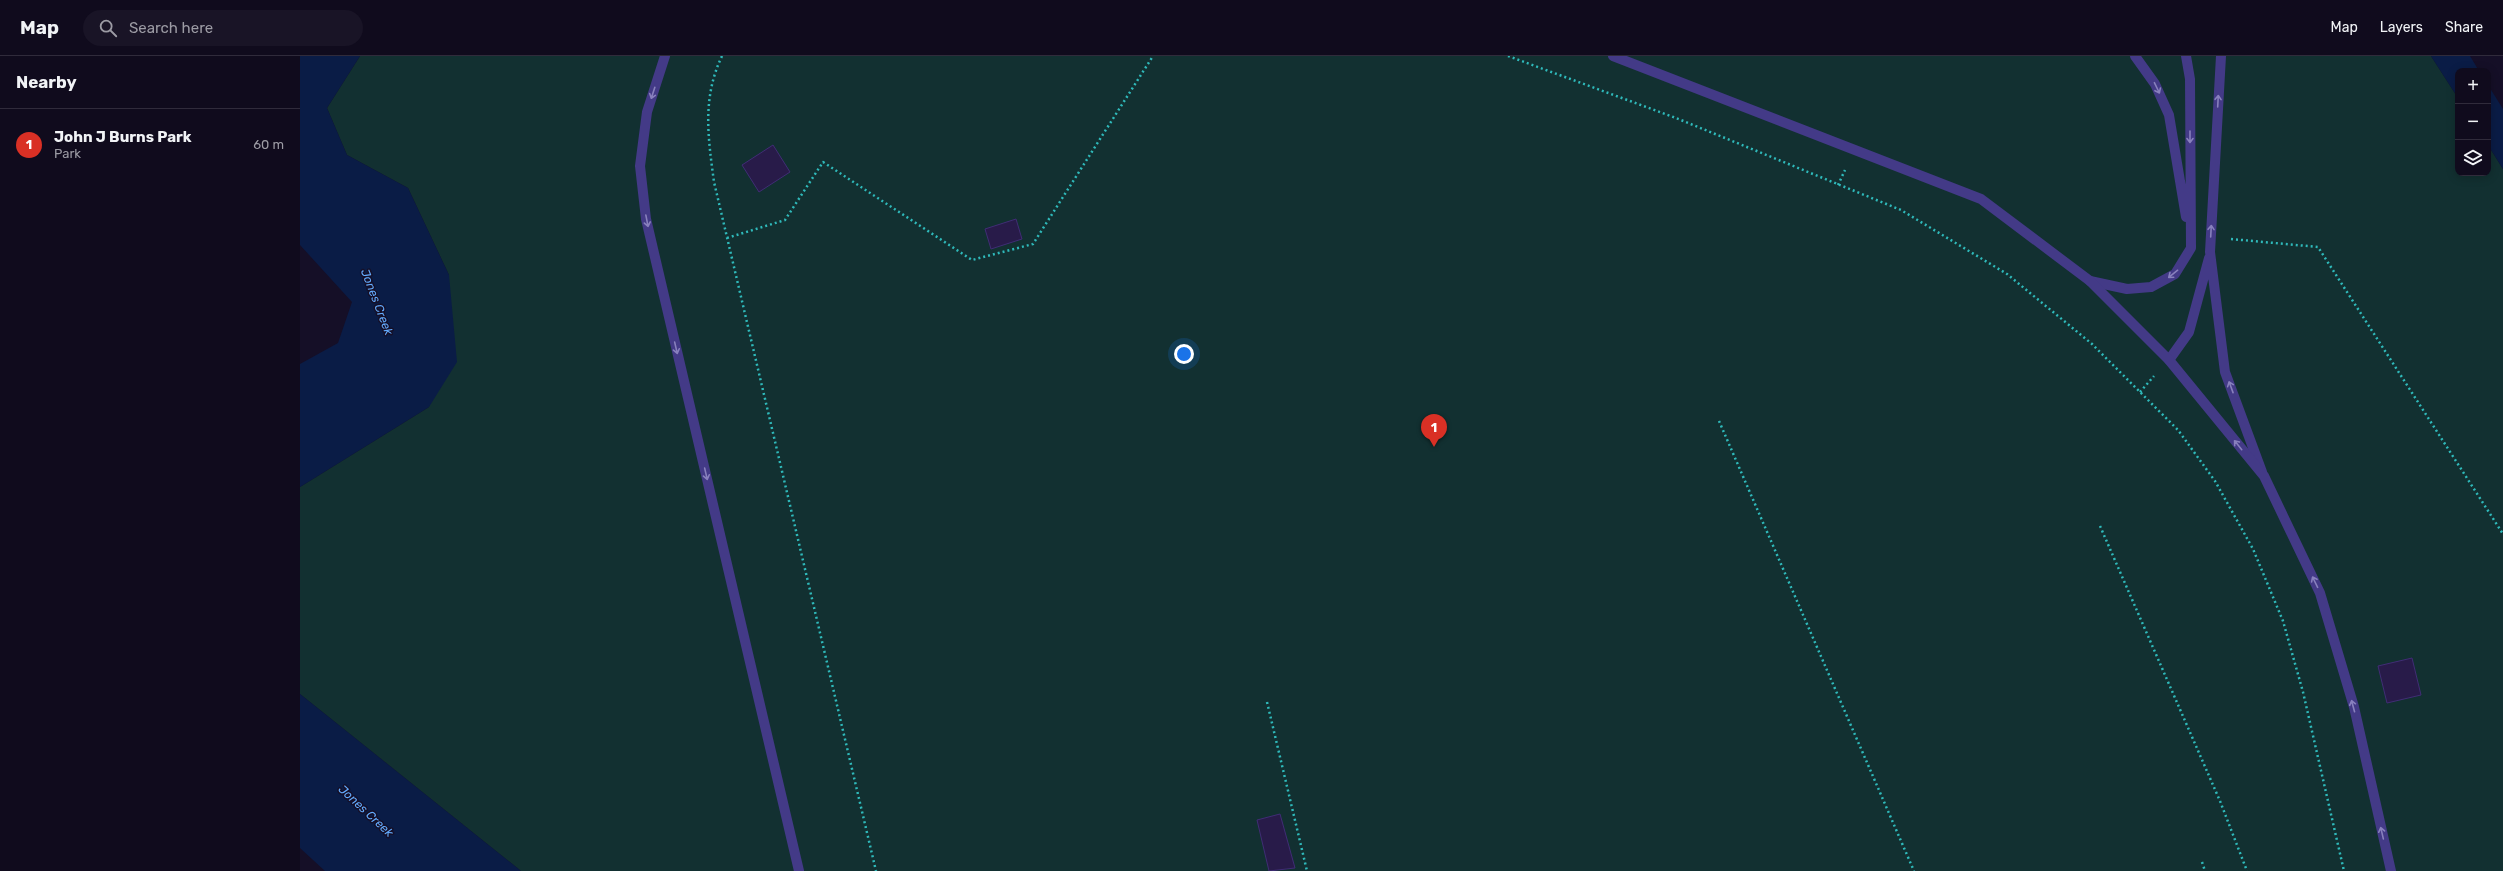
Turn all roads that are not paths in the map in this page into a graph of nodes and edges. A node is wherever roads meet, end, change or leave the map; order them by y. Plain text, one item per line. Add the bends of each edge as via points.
1 (665, 56) edge
2 (1613, 56) edge
3 (2135, 56) edge
4 (2186, 56) edge
5 (2221, 56) edge
6 (2191, 248) junction
7 (2210, 252) junction
8 (2090, 280) junction
9 (2169, 360) junction
10 (2264, 476) junction
11 (799, 871) edge
12 (2391, 871) edge

1 -> 11 street via 647,112 640,166 646,219
2 - 8 street via 1981,199
3 -> 6 street via 2155,84 2169,115
4 -> 6 street via 2190,79
7 -> 5 street
6 -> 8 street via 2175,274 2151,287 2126,289
7 - 9 street via 2189,332
10 -> 7 street via 2225,372
8 - 9 street
10 -> 9 street
12 -> 10 street via 2354,707 2320,593

